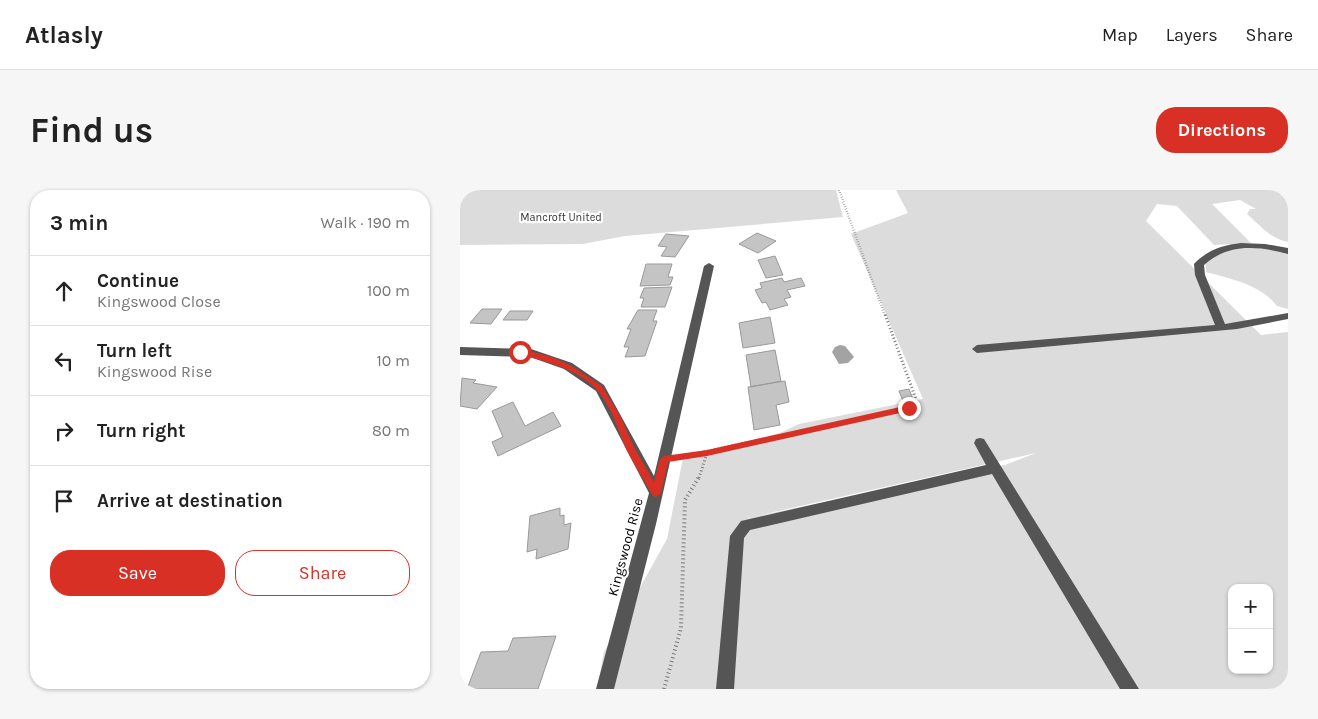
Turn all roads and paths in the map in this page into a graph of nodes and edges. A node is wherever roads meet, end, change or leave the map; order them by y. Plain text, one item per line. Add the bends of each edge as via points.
1 (839, 190) edge
2 (1288, 251) edge
3 (709, 266) dead end
4 (1288, 316) edge
5 (1221, 327) junction
6 (977, 349) dead end
7 (460, 351) edge
8 (980, 443) dead end
9 (707, 453) junction
10 (664, 459) junction
11 (995, 468) junction
12 (656, 493) junction
13 (605, 689) edge
14 (664, 689) edge
15 (724, 689) edge
16 (1130, 689) edge

1 - 9 path via 917,402 909,408
2 - 5 street via 1271,246 1224,248 1207,255 1199,264 1200,275
3 - 10 street, Kingswood Rise
4 - 5 street
5 - 6 street
7 - 12 street via 531,353 568,366 600,388
8 - 11 street
9 - 10 path
9 - 14 path via 700,476 686,500 681,628
10 - 12 street, Kingswood Rise
11 - 15 street via 746,525 737,536
11 - 16 street
12 - 13 street, Kingswood Rise

